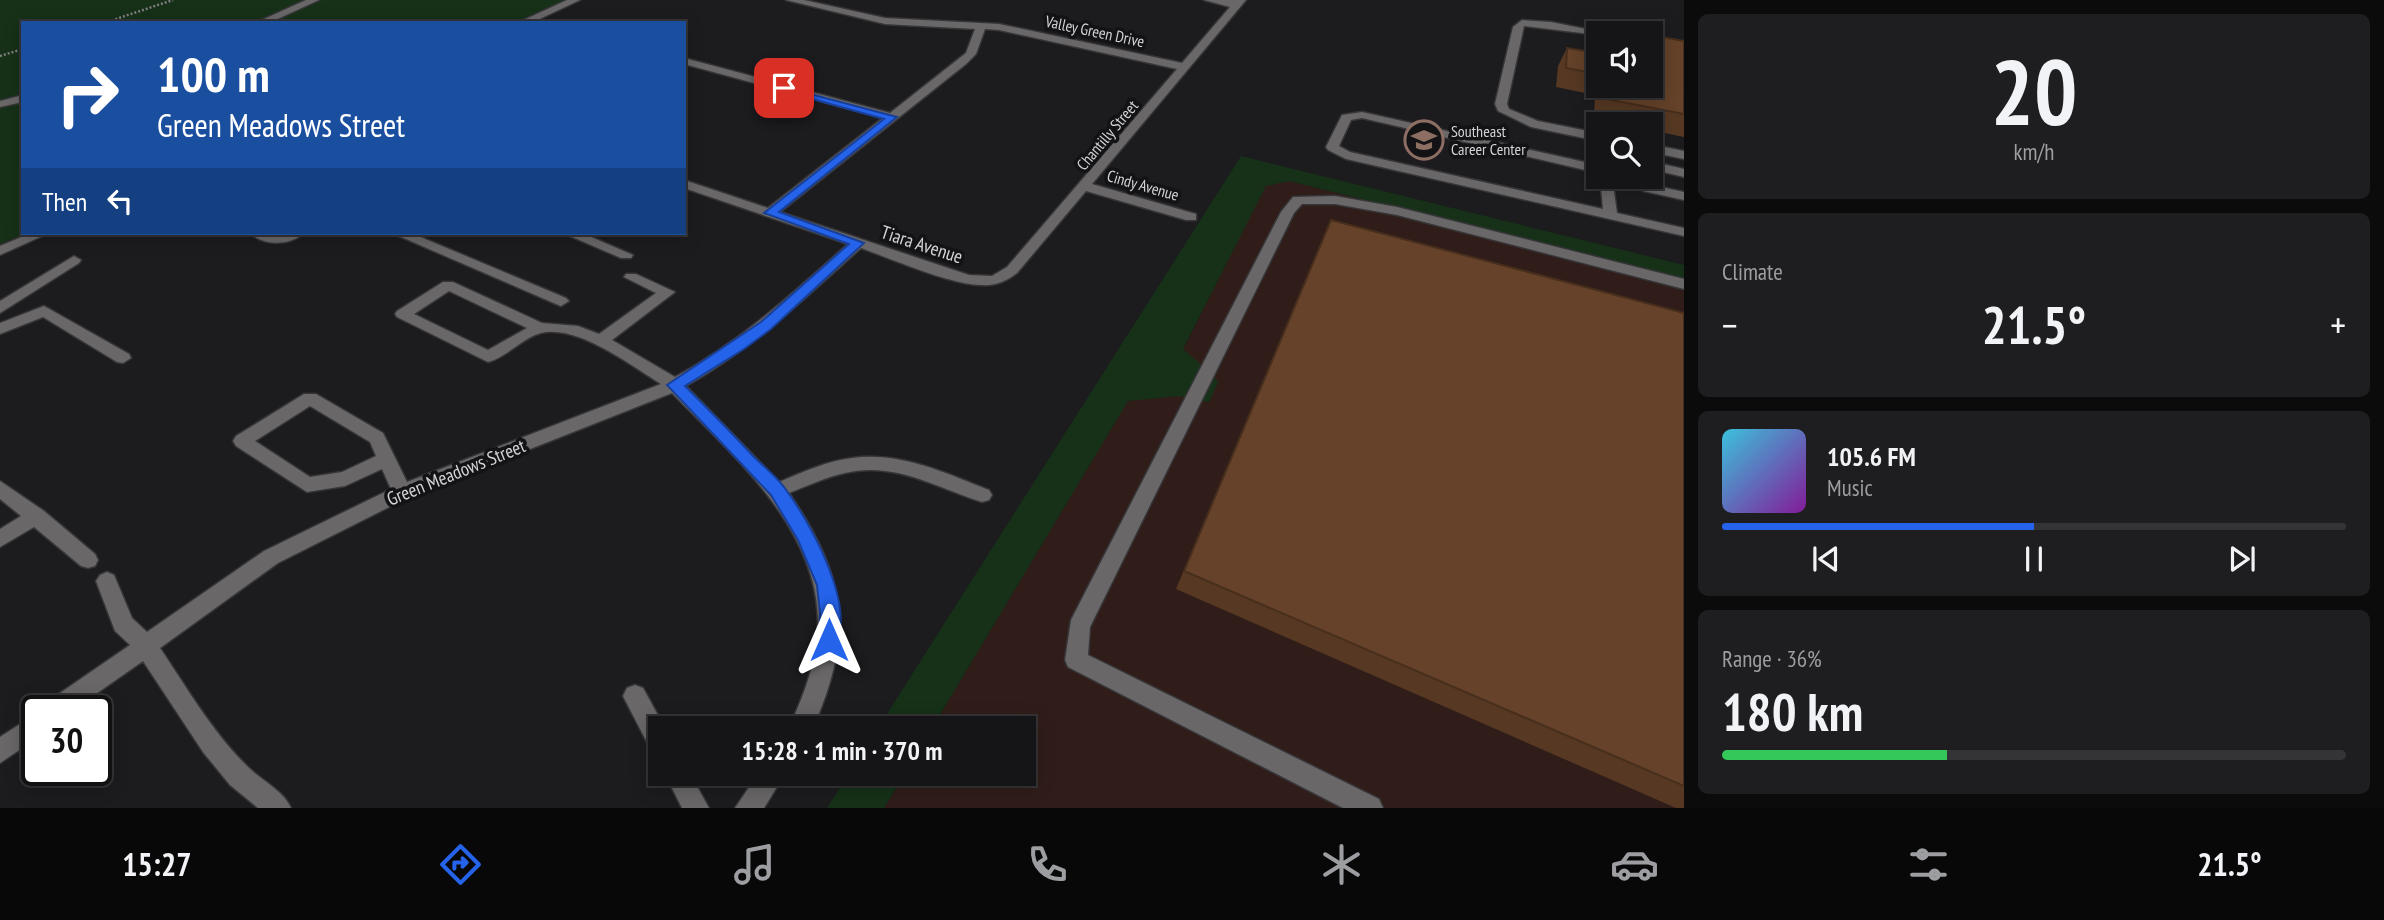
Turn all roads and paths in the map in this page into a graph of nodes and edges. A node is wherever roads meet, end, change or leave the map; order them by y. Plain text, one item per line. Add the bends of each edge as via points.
1 (173, 0) edge
2 (314, 0) edge
3 (575, 0) edge
4 (791, 0) edge
5 (1209, 0) edge
6 (1239, 3) edge
7 (110, 21) edge
8 (265, 21) edge
9 (527, 21) edge
10 (981, 25) junction
11 (1586, 31) edge
12 (21, 50) edge
13 (1, 56) edge
14 (10, 61) dead end
15 (686, 62) edge
16 (1184, 67) junction
17 (21, 99) edge
18 (0, 104) edge
19 (892, 117) junction
20 (1586, 135) edge
21 (1663, 151) edge
22 (1684, 155) edge
23 (1586, 166) edge
24 (1663, 168) edge
25 (1684, 173) edge
26 (686, 185) edge
27 (1085, 186) junction
28 (1607, 189) edge
29 (1652, 189) edge
30 (1684, 196) edge
31 (770, 213) junction
32 (1610, 215) junction
33 (1191, 217) dead end
34 (1684, 232) edge
35 (36, 235) edge
36 (262, 235) edge
37 (293, 235) edge
38 (404, 235) edge
39 (575, 235) edge
40 (858, 243) junction
41 (0, 251) edge
42 (626, 255) dead end
43 (74, 260) dead end
44 (631, 277) dead end
45 (989, 281) joint
46 (1684, 284) edge
47 (561, 301) dead end
48 (0, 308) edge
49 (540, 328) junction
50 (0, 329) edge
51 (601, 340) junction
52 (123, 358) dead end
53 (675, 385) junction
54 (387, 459) junction
55 (0, 488) edge
56 (777, 490) junction
57 (402, 492) junction
58 (982, 495) dead end
59 (37, 516) junction
60 (0, 539) edge
61 (88, 560) dead end
62 (107, 581) dead end
63 (145, 645) junction
64 (76, 695) edge
65 (635, 696) dead end
66 (806, 716) edge
67 (648, 720) edge
68 (21, 736) edge
69 (0, 751) edge
70 (684, 786) edge
71 (765, 786) edge
72 (278, 808) edge
73 (696, 808) edge
74 (748, 808) edge
75 (1370, 808) edge

1 - 7 path
2 - 8 street
3 - 9 street
4 - 10 street, Valley Green Drive via 885,21
5 - 6 street
6 - 16 street, Chantilly Street
10 - 16 street, Valley Green Drive
10 - 19 street via 971,54
11 - 20 street via 1522,23 1500,104 1504,111 1535,124
12 - 13 path
13 - 14 path
15 - 19 street
16 - 27 street, Chantilly Street
17 - 18 street
19 - 31 street
21 - 22 street
23 - 32 street via 1362,115 1346,117 1332,147 1346,155
24 - 25 street
26 - 31 street, Tiara Avenue
27 - 33 street, Cindy Avenue
27 - 45 street, Chantilly Street via 1008,274
28 - 32 street
29 - 30 street
31 - 40 street, Tiara Avenue
32 - 34 street
35 - 41 street
36 - 37 street via 273,240
38 - 47 street
39 - 42 street
40 - 45 street, Tiara Avenue via 964,278
40 - 53 street, Green Meadows Street via 766,326
43 - 48 street
44 - 51 street via 667,292
46 - 75 street via 1397,211 1298,200 1288,212 1079,627 1076,660
49 - 49 street via 448,285 402,314 488,357
49 - 51 street via 578,331
50 - 52 street via 44,311
51 - 53 street
53 - 56 street
53 - 57 street, Green Meadows Street
54 - 54 street via 377,438 310,398 242,441 307,485 345,479
54 - 57 street
55 - 59 street
56 - 58 street via 855,464 882,464 918,470
56 - 66 street via 818,562 830,613 822,671
57 - 63 street, Green Meadows Street via 271,557
59 - 60 street
59 - 61 street
62 - 63 street via 123,624
63 - 64 street, Green Meadows Street
63 - 72 street via 212,744 239,776
65 - 67 street
68 - 69 street
70 - 73 street
71 - 74 street

